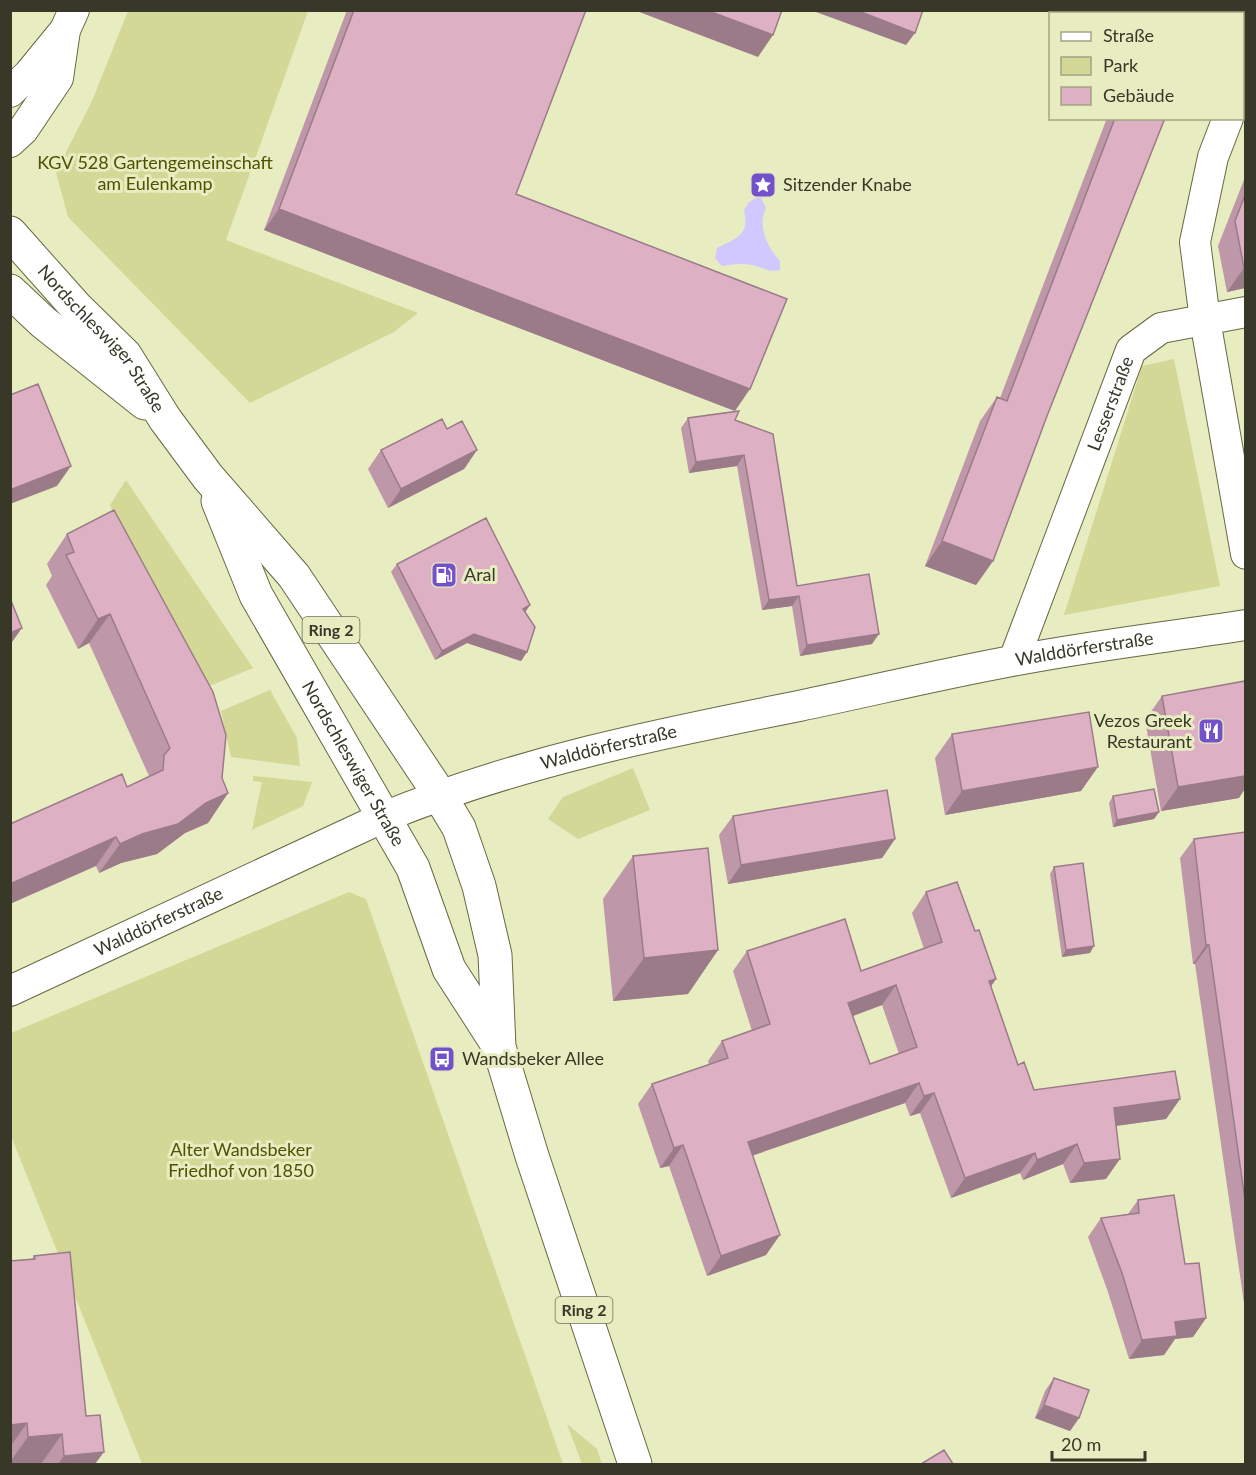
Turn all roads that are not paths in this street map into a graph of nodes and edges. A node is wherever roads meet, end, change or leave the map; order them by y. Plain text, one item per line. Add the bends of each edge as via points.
1 (69, 20) edge
2 (10, 92) edge
3 (1227, 120) edge
4 (10, 142) edge
5 (10, 233) edge
6 (10, 291) edge
7 (1245, 312) edge
8 (1205, 320) junction
9 (165, 419) junction
10 (208, 477) junction
11 (1245, 554) edge
12 (1245, 625) edge
13 (1014, 660) junction
14 (439, 794) junction
15 (384, 817) junction
16 (10, 991) edge
17 (499, 1047) junction
18 (635, 1464) edge

1 - 2 street via 29,74
1 - 4 street via 58,78 23,130
3 - 8 street via 1213,157 1195,242
5 - 9 main road, Nordschleswiger Straße / Ring 2 via 125,355
6 - 9 main road, Nordschleswiger Straße / Ring 2
7 - 8 street, Lesserstraße
8 - 11 street
8 - 13 street, Lesserstraße via 1161,328 1131,350
9 - 10 main road, Nordschleswiger Straße / Ring 2
10 - 14 main road, Nordschleswiger Straße / Ring 2 via 294,576
10 - 15 main road, Nordschleswiger Straße / Ring 2 via 256,595
12 - 13 street, Walddörferstraße
13 - 14 street, Walddörferstraße via 599,748
14 - 15 street, Walddörferstraße
14 - 17 main road, Ring 2 via 459,828 490,928
15 - 16 street, Walddörferstraße
15 - 17 main road, Nordschleswiger Straße / Ring 2 via 412,868 449,969
17 - 18 main road, Ring 2

